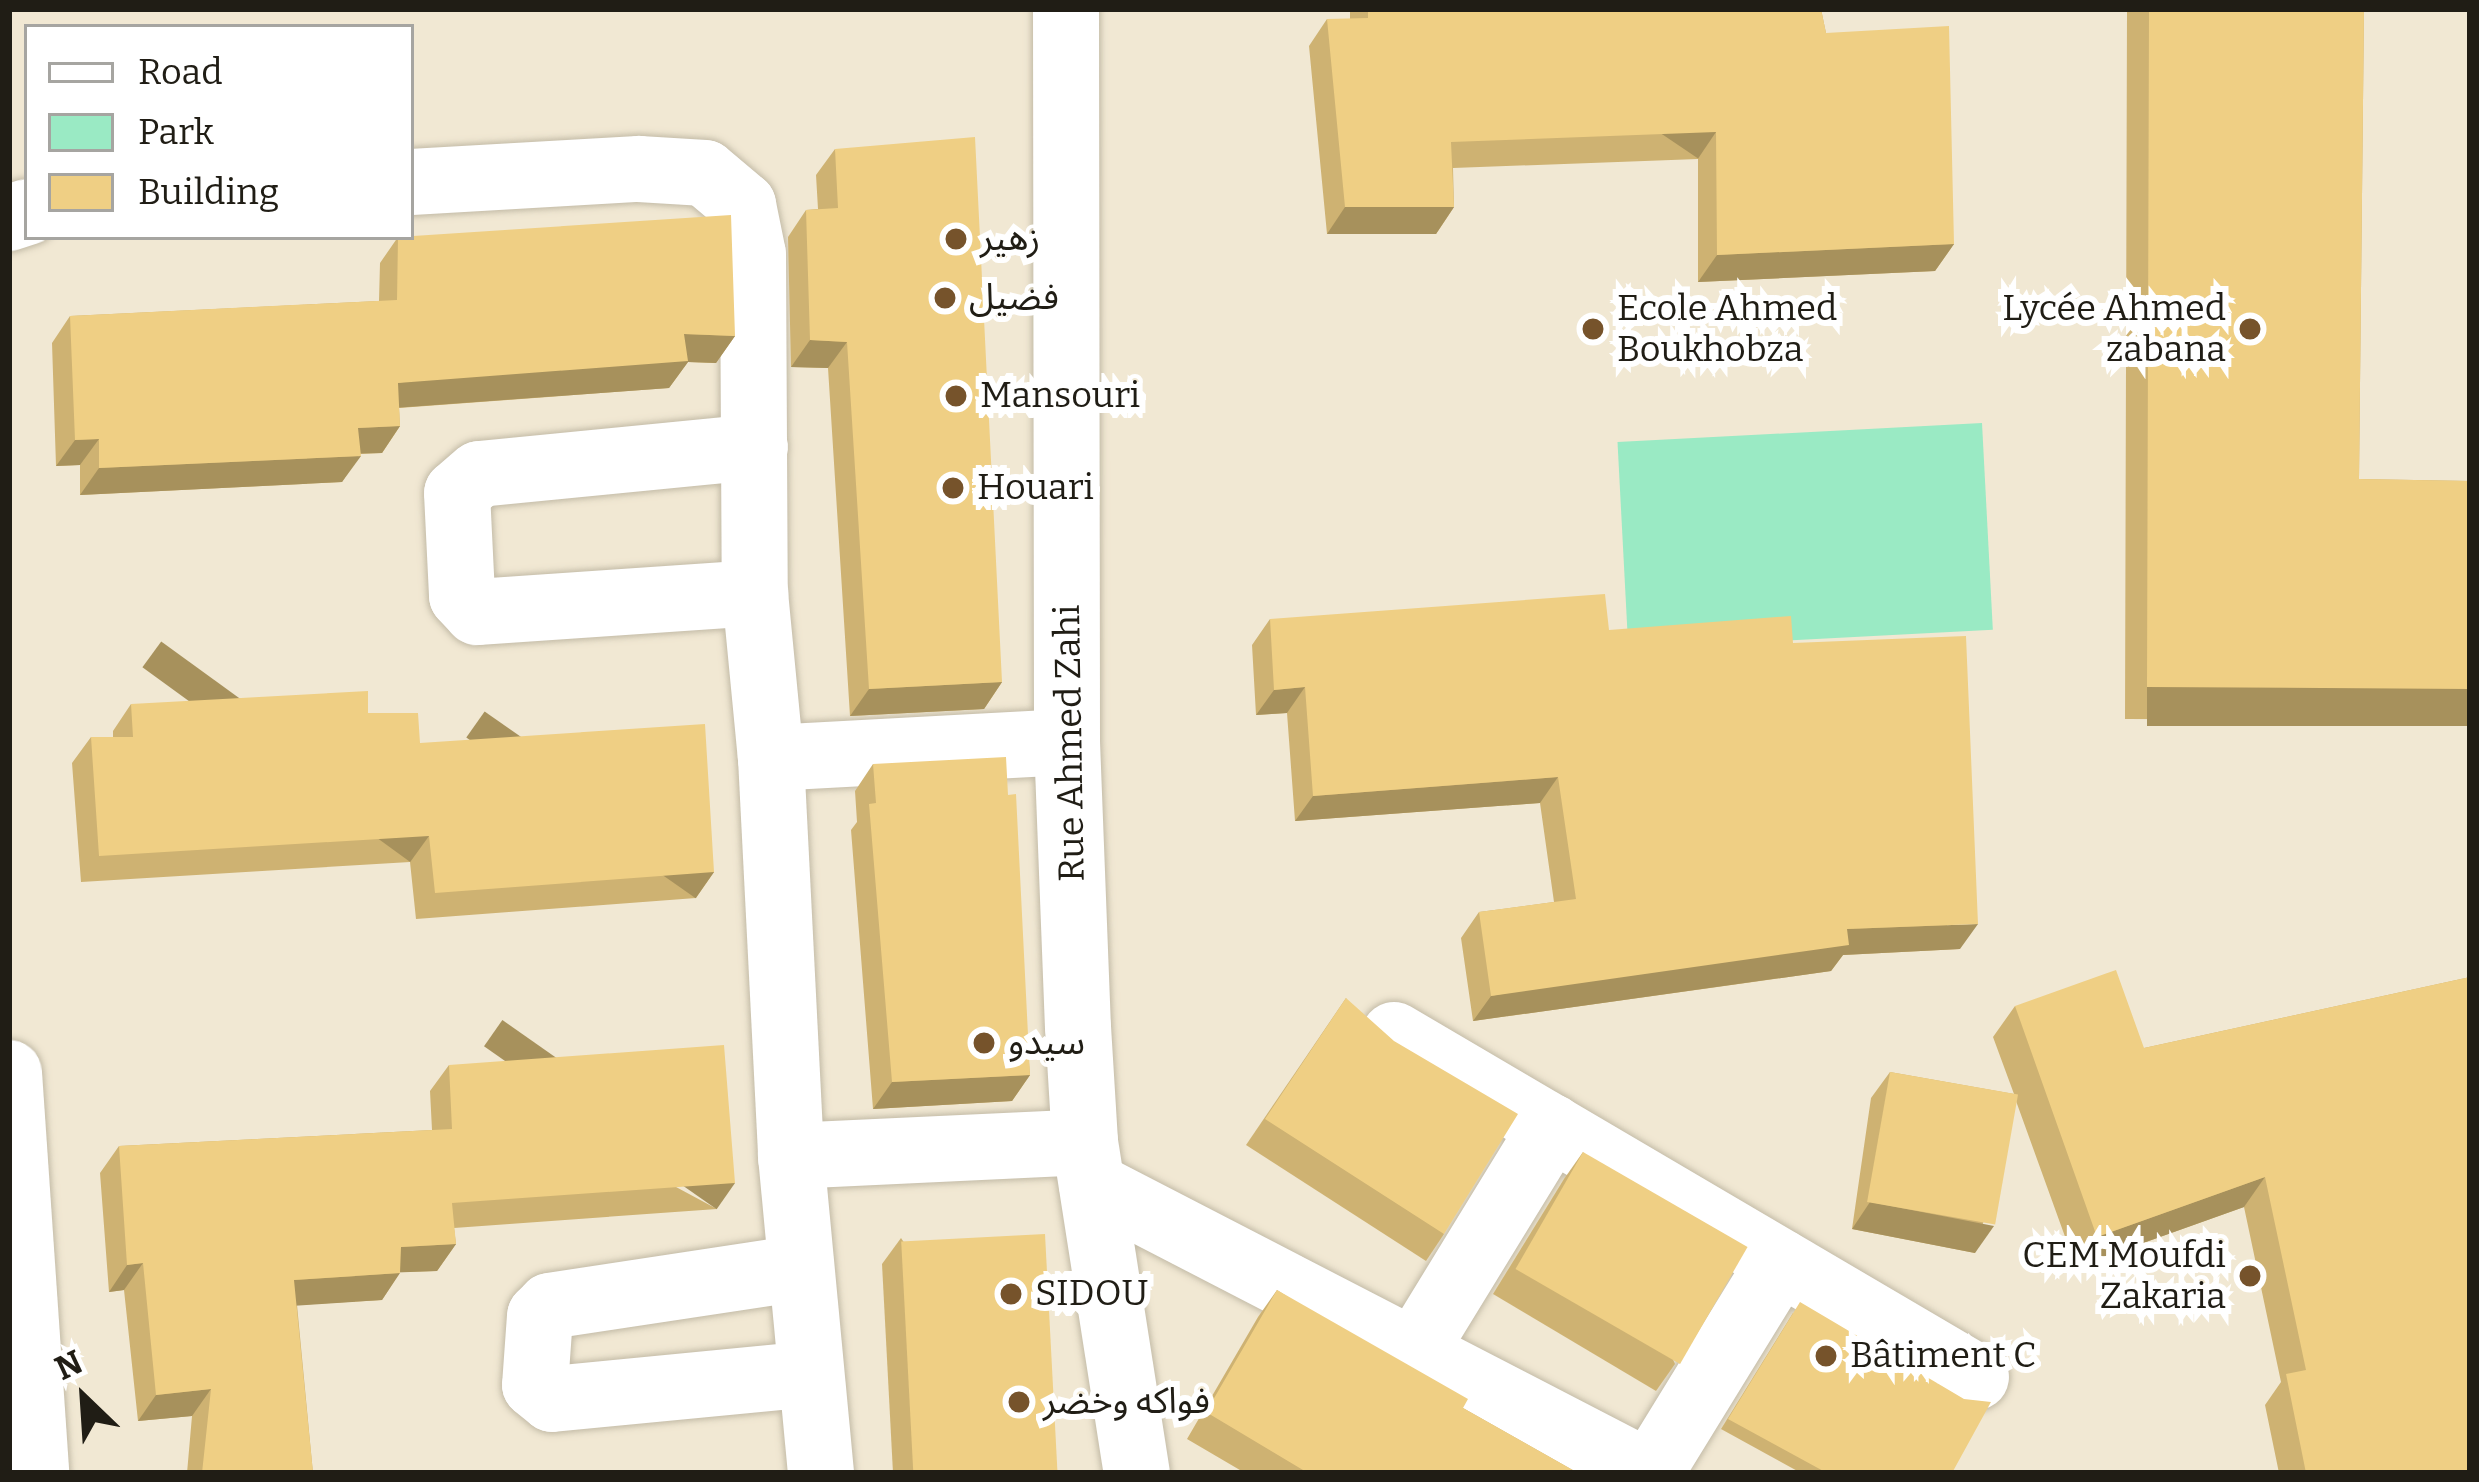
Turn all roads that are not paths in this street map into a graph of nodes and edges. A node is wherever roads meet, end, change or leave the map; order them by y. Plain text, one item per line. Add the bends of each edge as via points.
1 (1066, 9) edge
2 (414, 182) edge
3 (754, 447) junction
4 (754, 592) junction
5 (1067, 742) junction
6 (771, 758) junction
7 (1394, 1035) edge
8 (9, 1072) edge
9 (1552, 1127) junction
10 (791, 1156) junction
11 (1088, 1164) junction
12 (1780, 1262) junction
13 (800, 1268) junction
14 (1417, 1347) junction
15 (810, 1374) junction
16 (1976, 1377) dead end
17 (36, 1473) edge
18 (820, 1473) edge
19 (1137, 1473) edge
20 (1650, 1473) edge

1 - 5 street, Rue Ahmed Zahi
2 - 3 street via 705,173 743,205 752,254
3 - 4 street
3 - 4 street via 479,474 457,493 462,596 476,612
4 - 6 street
5 - 6 street
5 - 11 street, Rue Ahmed Zahi
6 - 10 street
7 - 9 street
8 - 17 street
9 - 12 street
9 - 14 street
10 - 11 street
10 - 13 street
11 - 14 street
11 - 19 street, Rue Ahmed Zahi
12 - 16 street
12 - 20 street
13 - 15 street
13 - 15 street via 550,1306 540,1316 535,1385 552,1399
14 - 20 street
15 - 18 street

